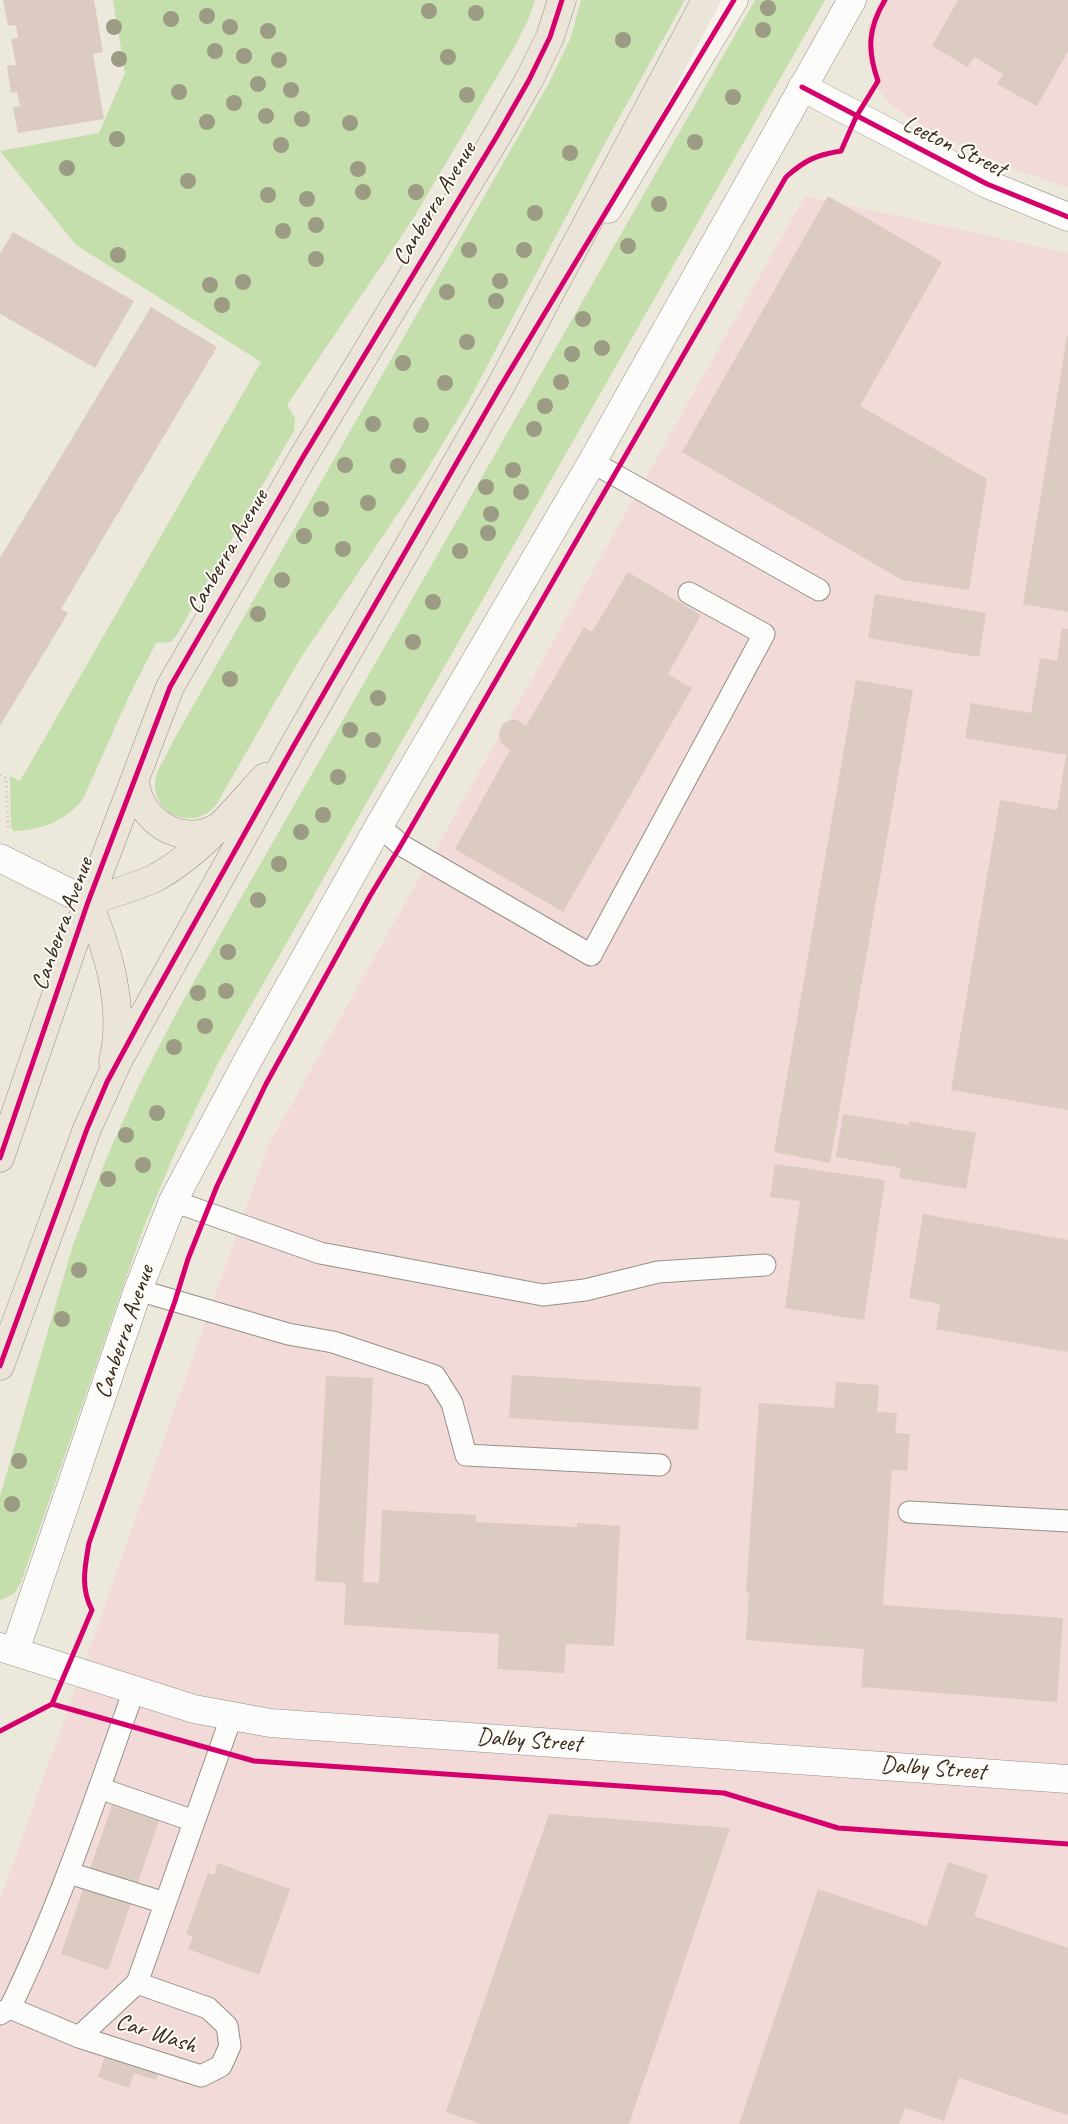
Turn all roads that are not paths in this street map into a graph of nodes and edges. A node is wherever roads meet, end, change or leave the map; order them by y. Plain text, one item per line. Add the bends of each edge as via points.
1 (562, 0) edge
2 (706, 0) edge
3 (734, 0) edge
4 (852, 0) edge
5 (802, 88) junction
6 (1068, 217) edge
7 (500, 389) junction
8 (592, 462) junction
9 (820, 590) dead end
10 (689, 593) dead end
11 (293, 747) junction
12 (135, 780) junction
13 (379, 826) junction
14 (218, 827) junction
15 (3, 859) edge
16 (88, 902) junction
17 (107, 1082) junction
18 (0, 1158) edge
19 (173, 1201) junction
20 (765, 1265) dead end
21 (138, 1290) junction
22 (0, 1366) edge
23 (660, 1465) dead end
24 (909, 1512) dead end
25 (1068, 1521) edge
26 (7, 1649) edge
27 (134, 1690) junction
28 (232, 1716) junction
29 (1068, 1779) edge
30 (99, 1788) junction
31 (194, 1821) junction
32 (69, 1873) junction
33 (165, 1903) junction
34 (136, 1984) junction
35 (5, 2011) edge
36 (79, 2037) junction

1 - 12 highway, Canberra Avenue via 550,37 524,88 303,457 170,687
2 - 7 highway
3 - 7 main road
4 - 5 street, Canberra Avenue
5 - 6 street, Leeton Street via 987,184
5 - 8 street, Canberra Avenue
7 - 11 highway
8 - 9 lane
8 - 13 street, Canberra Avenue
10 - 13 lane via 764,634 591,955 401,845
11 - 14 highway
11 - 17 highway
12 - 14 highway via 146,810 167,830 189,835
12 - 16 highway, Canberra Avenue
13 - 19 street, Canberra Avenue
14 - 16 highway via 188,856 156,878
15 - 16 street
16 - 17 highway via 104,946 116,1005 116,1042
16 - 18 highway, Canberra Avenue
17 - 22 highway
19 - 20 lane via 320,1253 543,1295 585,1290 658,1272
19 - 21 street, Canberra Avenue
21 - 23 lane via 288,1334 333,1342 435,1376 452,1404 466,1455
21 - 26 street, Canberra Avenue
24 - 25 lane
26 - 27 street, Dalby Street
27 - 28 street, Dalby Street via 194,1709
27 - 30 lane
28 - 29 street, Dalby Street via 270,1723
28 - 31 lane
30 - 31 lane
30 - 32 lane
31 - 33 lane
32 - 33 lane
32 - 35 lane via 34,1959
33 - 34 lane
34 - 36 lane
34 - 36 lane, Car Wash via 208,2008 227,2026 230,2046 221,2066 201,2076
35 - 36 lane, Car Wash

